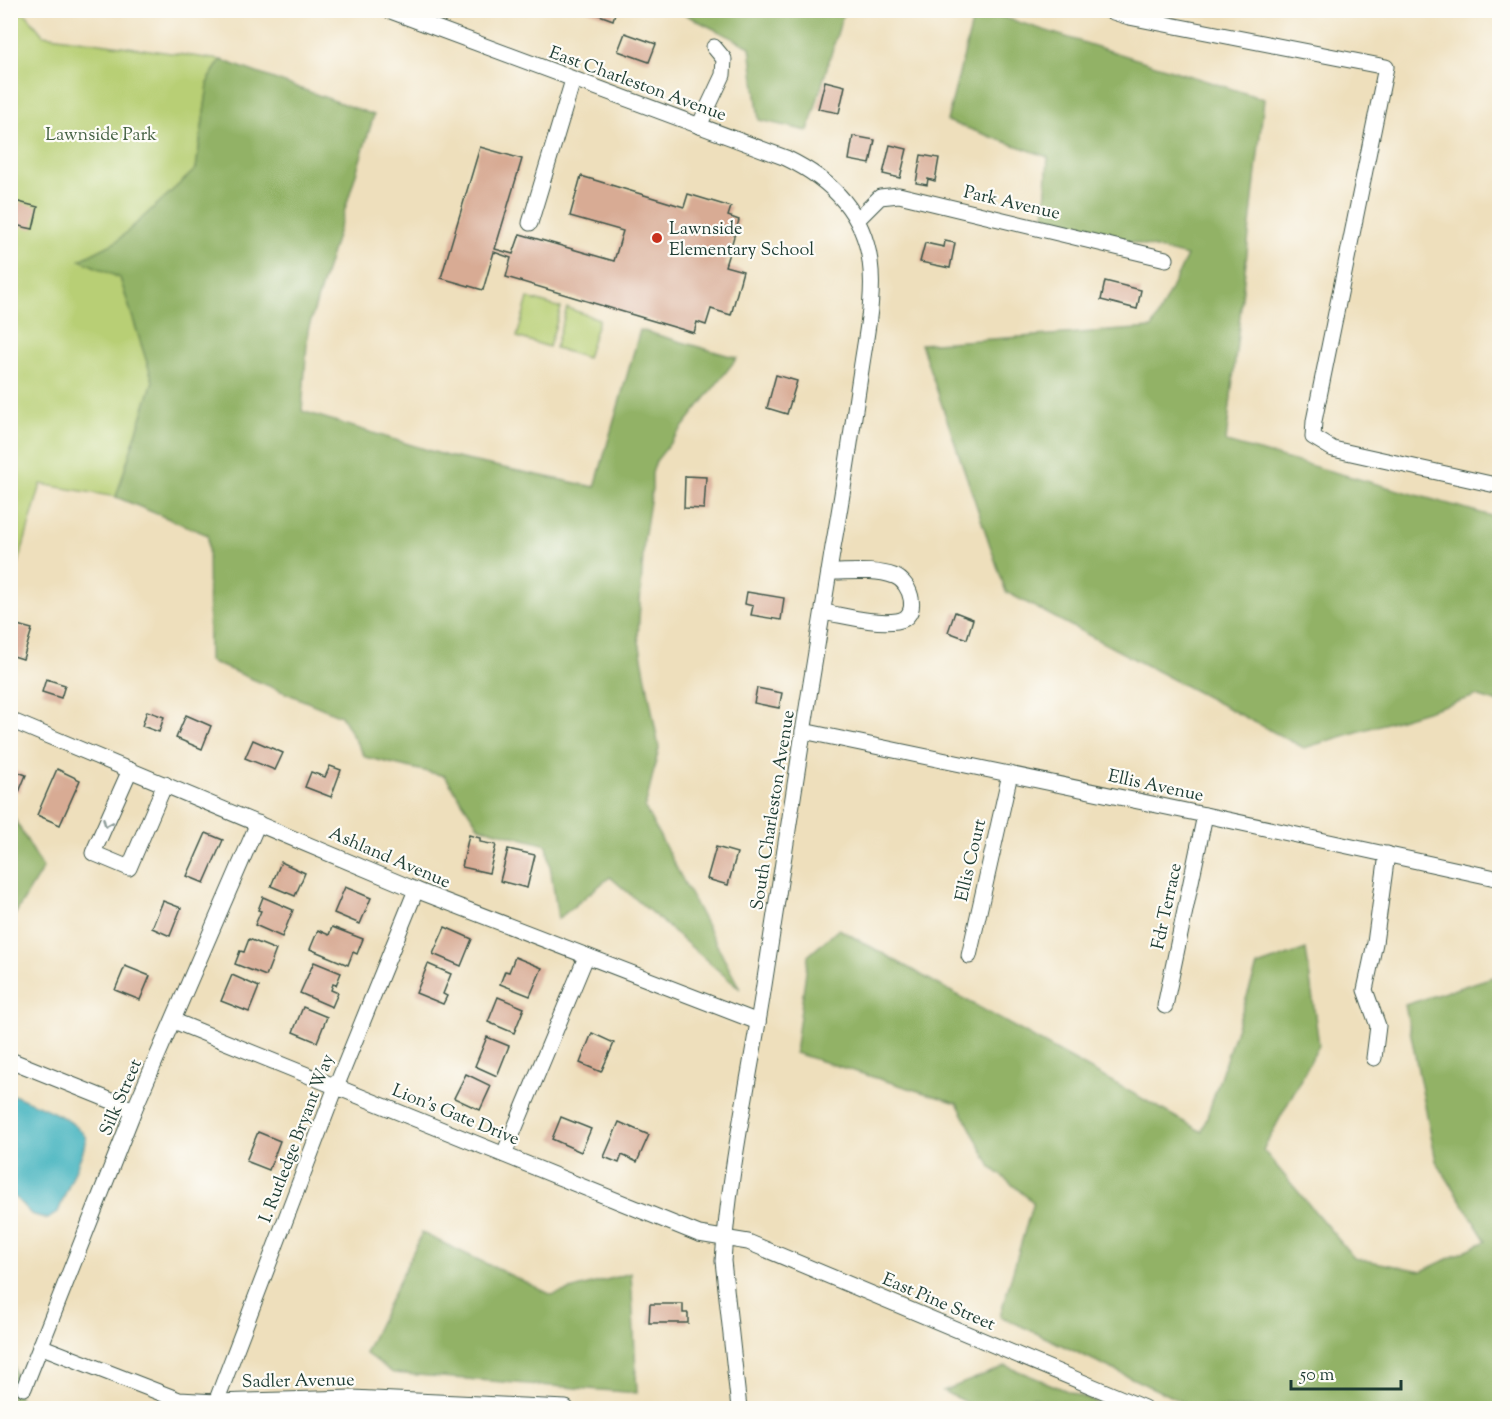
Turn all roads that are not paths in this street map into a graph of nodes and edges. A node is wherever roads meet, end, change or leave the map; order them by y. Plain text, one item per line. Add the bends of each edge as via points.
1 (388, 10) edge
2 (1107, 10) edge
3 (1173, 17) edge
4 (714, 47) dead end
5 (573, 80) junction
6 (699, 126) junction
7 (857, 220) junction
8 (530, 223) dead end
9 (1166, 259) dead end
10 (1500, 486) edge
11 (829, 572) junction
12 (823, 612) junction
13 (10, 720) edge
14 (804, 731) junction
15 (130, 770) junction
16 (1010, 774) junction
17 (165, 784) junction
18 (1205, 815) junction
19 (258, 823) junction
20 (1387, 854) junction
21 (1500, 879) edge
22 (416, 890) junction
23 (969, 956) dead end
24 (586, 957) junction
25 (1165, 1006) dead end
26 (174, 1021) junction
27 (758, 1023) junction
28 (1374, 1058) dead end
29 (10, 1060) edge
30 (336, 1088) junction
31 (134, 1110) junction
32 (504, 1154) junction
33 (724, 1238) junction
34 (40, 1346) junction
35 (24, 1388) dead end
36 (216, 1402) junction
37 (1141, 1407) edge
38 (566, 1408) edge
39 (739, 1408) edge

1 - 5 street, East Charleston Avenue
2 - 3 street via 1129,17
3 - 10 street via 1386,67 1312,437 1333,449
4 - 6 street via 724,59 723,75
5 - 6 street, East Charleston Avenue
5 - 8 street
6 - 7 street, East Charleston Avenue via 808,169 827,182
7 - 9 street, Park Avenue via 880,197 899,195
7 - 11 street, South Charleston Avenue via 870,261 870,308
11 - 12 street, South Charleston Avenue
11 - 12 street via 896,576 911,594 912,608 905,619 897,621
12 - 14 street, South Charleston Avenue
13 - 15 street, Ashland Avenue
14 - 16 street, Ellis Avenue
14 - 27 street, South Charleston Avenue
15 - 17 street, Ashland Avenue
15 -> 17 street via 93,853 129,868
16 - 18 street, Ellis Avenue
16 - 23 street, Ellis Court
17 - 19 street, Ashland Avenue
18 - 20 street, Ellis Avenue
18 - 25 street, Fdr Terrace
19 - 22 street, Ashland Avenue
19 - 26 street, Silk Street
20 - 21 street, Ellis Avenue
20 - 28 street via 1365,990 1378,1026
22 - 24 street, Ashland Avenue
22 - 30 street, I. Rutledge Bryant Way
24 - 27 street, Ashland Avenue
24 - 32 street
26 - 30 street, Lion's Gate Drive
26 - 31 street, Silk Street
27 - 33 street, South Charleston Avenue via 737,1134
29 - 31 street
30 - 32 street, Lion's Gate Drive
30 - 36 street, I. Rutledge Bryant Way
31 - 34 street, Silk Street
32 - 33 street, Lion's Gate Drive via 699,1234
33 - 37 street, East Pine Street via 748,1242
33 - 39 street, South Charleston Avenue via 723,1261
34 - 35 street, Silk Street
34 - 36 street, Sadler Avenue via 179,1400
36 - 38 street, Sadler Avenue via 352,1398

